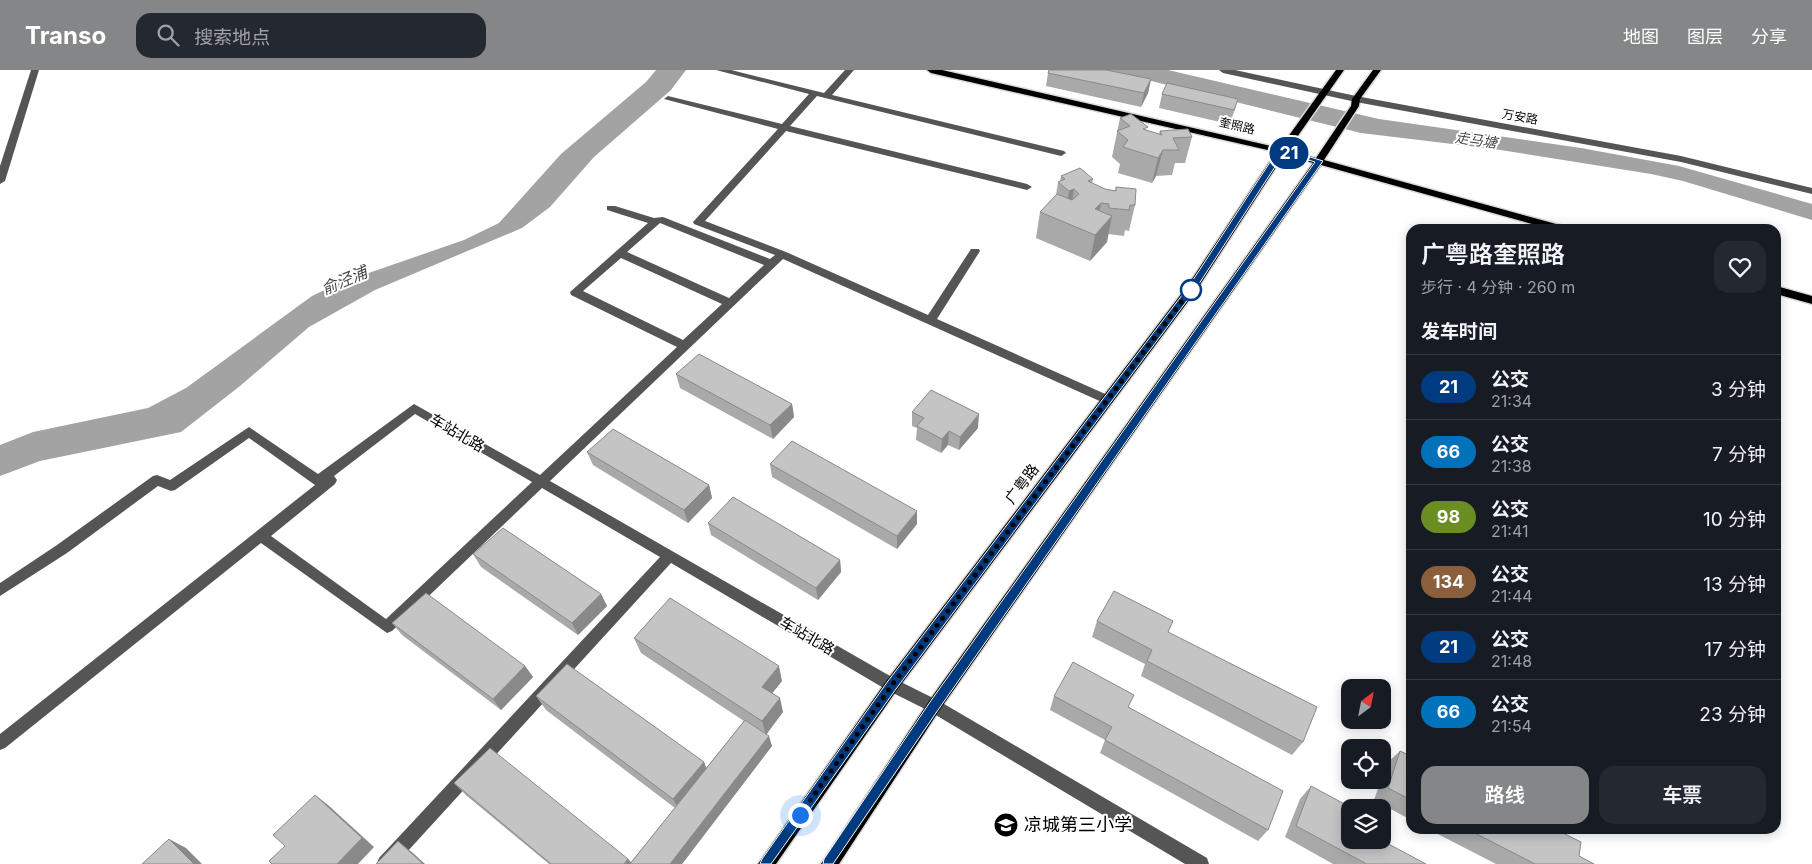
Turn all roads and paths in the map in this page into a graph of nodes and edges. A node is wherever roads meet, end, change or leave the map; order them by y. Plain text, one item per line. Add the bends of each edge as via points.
1 (35, 70) edge
2 (720, 70) edge
3 (850, 70) edge
4 (931, 70) edge
5 (1224, 70) edge
6 (1340, 70) edge
7 (1377, 70) edge
8 (815, 93) junction
9 (826, 96) junction
10 (1322, 96) junction
11 (668, 99) dead end
12 (1356, 102) junction
13 (784, 128) junction
14 (1282, 150) junction
15 (1061, 153) dead end
16 (1319, 161) junction
17 (0, 181) edge
18 (1027, 187) dead end
19 (1812, 191) edge
20 (610, 208) dead end
21 (656, 222) junction
22 (1545, 224) edge
23 (975, 251) dead end
24 (620, 253) junction
25 (782, 254) junction
26 (772, 264) junction
27 (1781, 291) edge
28 (1812, 300) edge
29 (730, 303) junction
30 (931, 320) junction
31 (685, 346) junction
32 (1108, 400) junction
33 (417, 409) junction
34 (541, 482) junction
35 (261, 536) junction
36 (669, 556) junction
37 (0, 590) edge
38 (892, 685) junction
39 (934, 706) junction
40 (0, 742) edge
41 (385, 864) edge
42 (766, 864) edge
43 (829, 864) edge
44 (1200, 864) edge

1 - 17 street
2 - 8 street
3 - 9 street
4 - 14 main road, 奎照路
5 - 10 street, 万安路
6 - 10 main road
7 - 12 main road
8 - 9 street
8 - 13 street
9 - 15 street
10 - 12 street, 万安路
10 - 14 main road, 广粤路
11 - 13 street
12 - 16 main road
12 - 19 street, 万安路 via 1681,159
13 - 18 street
13 - 25 street via 698,222
14 - 16 main road, 奎照路
14 - 32 main road, 广粤路 via 1192,288
16 - 22 main road, 奎照路
16 - 39 main road
20 - 21 street
21 - 24 street
21 - 26 street via 659,219
23 - 30 street
24 - 29 street
24 - 31 street via 575,292
25 - 26 street
25 - 30 street
26 - 29 street
27 - 28 main road
29 - 31 street
30 - 32 street
31 - 34 street
32 - 38 main road, 广粤路
33 - 34 street, 车站北路
33 - 35 street
33 - 37 street via 318,481 249,432 171,486 157,480
34 - 35 street via 387,627
34 - 36 street, 车站北路
35 - 40 street
36 - 38 street, 车站北路
36 - 41 street
38 - 39 street, 车站北路
38 - 42 main road, 广粤路
39 - 43 main road
39 - 44 street, 车站北路

